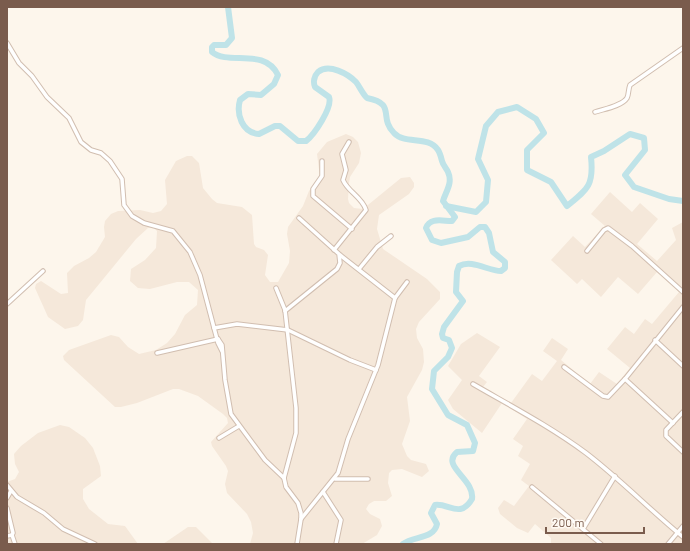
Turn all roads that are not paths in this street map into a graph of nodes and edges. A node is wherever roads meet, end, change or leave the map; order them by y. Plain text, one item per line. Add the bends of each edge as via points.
1 (7, 43) edge
2 (683, 48) edge
3 (595, 112) dead end
4 (349, 142) dead end
5 (322, 161) dead end
6 (299, 218) dead end
7 (352, 228) junction
8 (391, 236) dead end
9 (334, 250) junction
10 (587, 251) dead end
11 (339, 254) junction
12 (359, 269) junction
13 (43, 271) dead end
14 (406, 282) dead end
15 (276, 288) dead end
16 (683, 292) edge
17 (396, 298) junction
18 (7, 304) edge
19 (683, 307) edge
20 (285, 311) junction
21 (214, 328) junction
22 (288, 330) junction
23 (218, 339) junction
24 (655, 340) junction
25 (157, 353) dead end
26 (683, 366) edge
27 (564, 367) dead end
28 (376, 370) junction
29 (625, 379) junction
30 (473, 384) dead end
31 (683, 412) edge
32 (673, 423) junction
33 (239, 426) junction
34 (219, 438) dead end
35 (683, 452) edge
36 (615, 476) junction
37 (284, 478) junction
38 (335, 479) junction
39 (368, 479) dead end
40 (7, 485) edge
41 (532, 487) dead end
42 (11, 491) junction
43 (323, 492) junction
44 (7, 498) edge
45 (7, 508) edge
46 (301, 519) junction
47 (683, 526) edge
48 (583, 529) junction
49 (677, 533) junction
50 (12, 535) junction
51 (7, 536) edge
52 (683, 537) edge
53 (15, 544) edge
54 (95, 544) edge
55 (297, 544) edge
56 (336, 544) edge
57 (601, 544) edge
58 (668, 544) edge

1 - 21 street via 19,63 47,97 69,118 81,142 110,161 122,179 124,205 132,216 144,223 173,231 190,252 200,275
2 - 3 street via 630,86 628,96 624,100 613,107
4 - 7 street via 342,154 346,170 343,180 347,189 360,200 366,212
5 - 7 street via 322,176 313,189 313,196
6 - 9 street
7 - 9 street
8 - 12 street via 377,247
9 - 11 street
10 - 16 street via 608,228
11 - 12 street
11 - 20 street via 339,268
12 - 17 street
13 - 18 street
14 - 17 street
15 - 20 street
17 - 28 street
19 - 24 street
20 - 22 street
21 - 22 street via 237,324
21 - 23 street
22 - 28 street
22 - 37 street via 297,422
23 - 25 street
23 - 33 street via 230,410
24 - 26 street
24 - 29 street
27 - 29 street via 606,398
28 - 38 street
29 - 32 street
30 - 36 street via 559,435
31 - 32 street
32 - 35 street via 666,430 666,436
33 - 34 street
33 - 37 street via 265,460
36 - 48 street
36 - 49 street
37 - 46 street via 288,491 299,506
38 - 39 street
38 - 43 street
40 - 42 street
41 - 48 street
42 - 44 street
42 - 54 street via 63,529
43 - 46 street
43 - 56 street via 341,520
45 - 50 street
46 - 55 street
47 - 49 street
48 - 57 street
49 - 52 street
49 - 58 street
50 - 51 street
50 - 53 street

